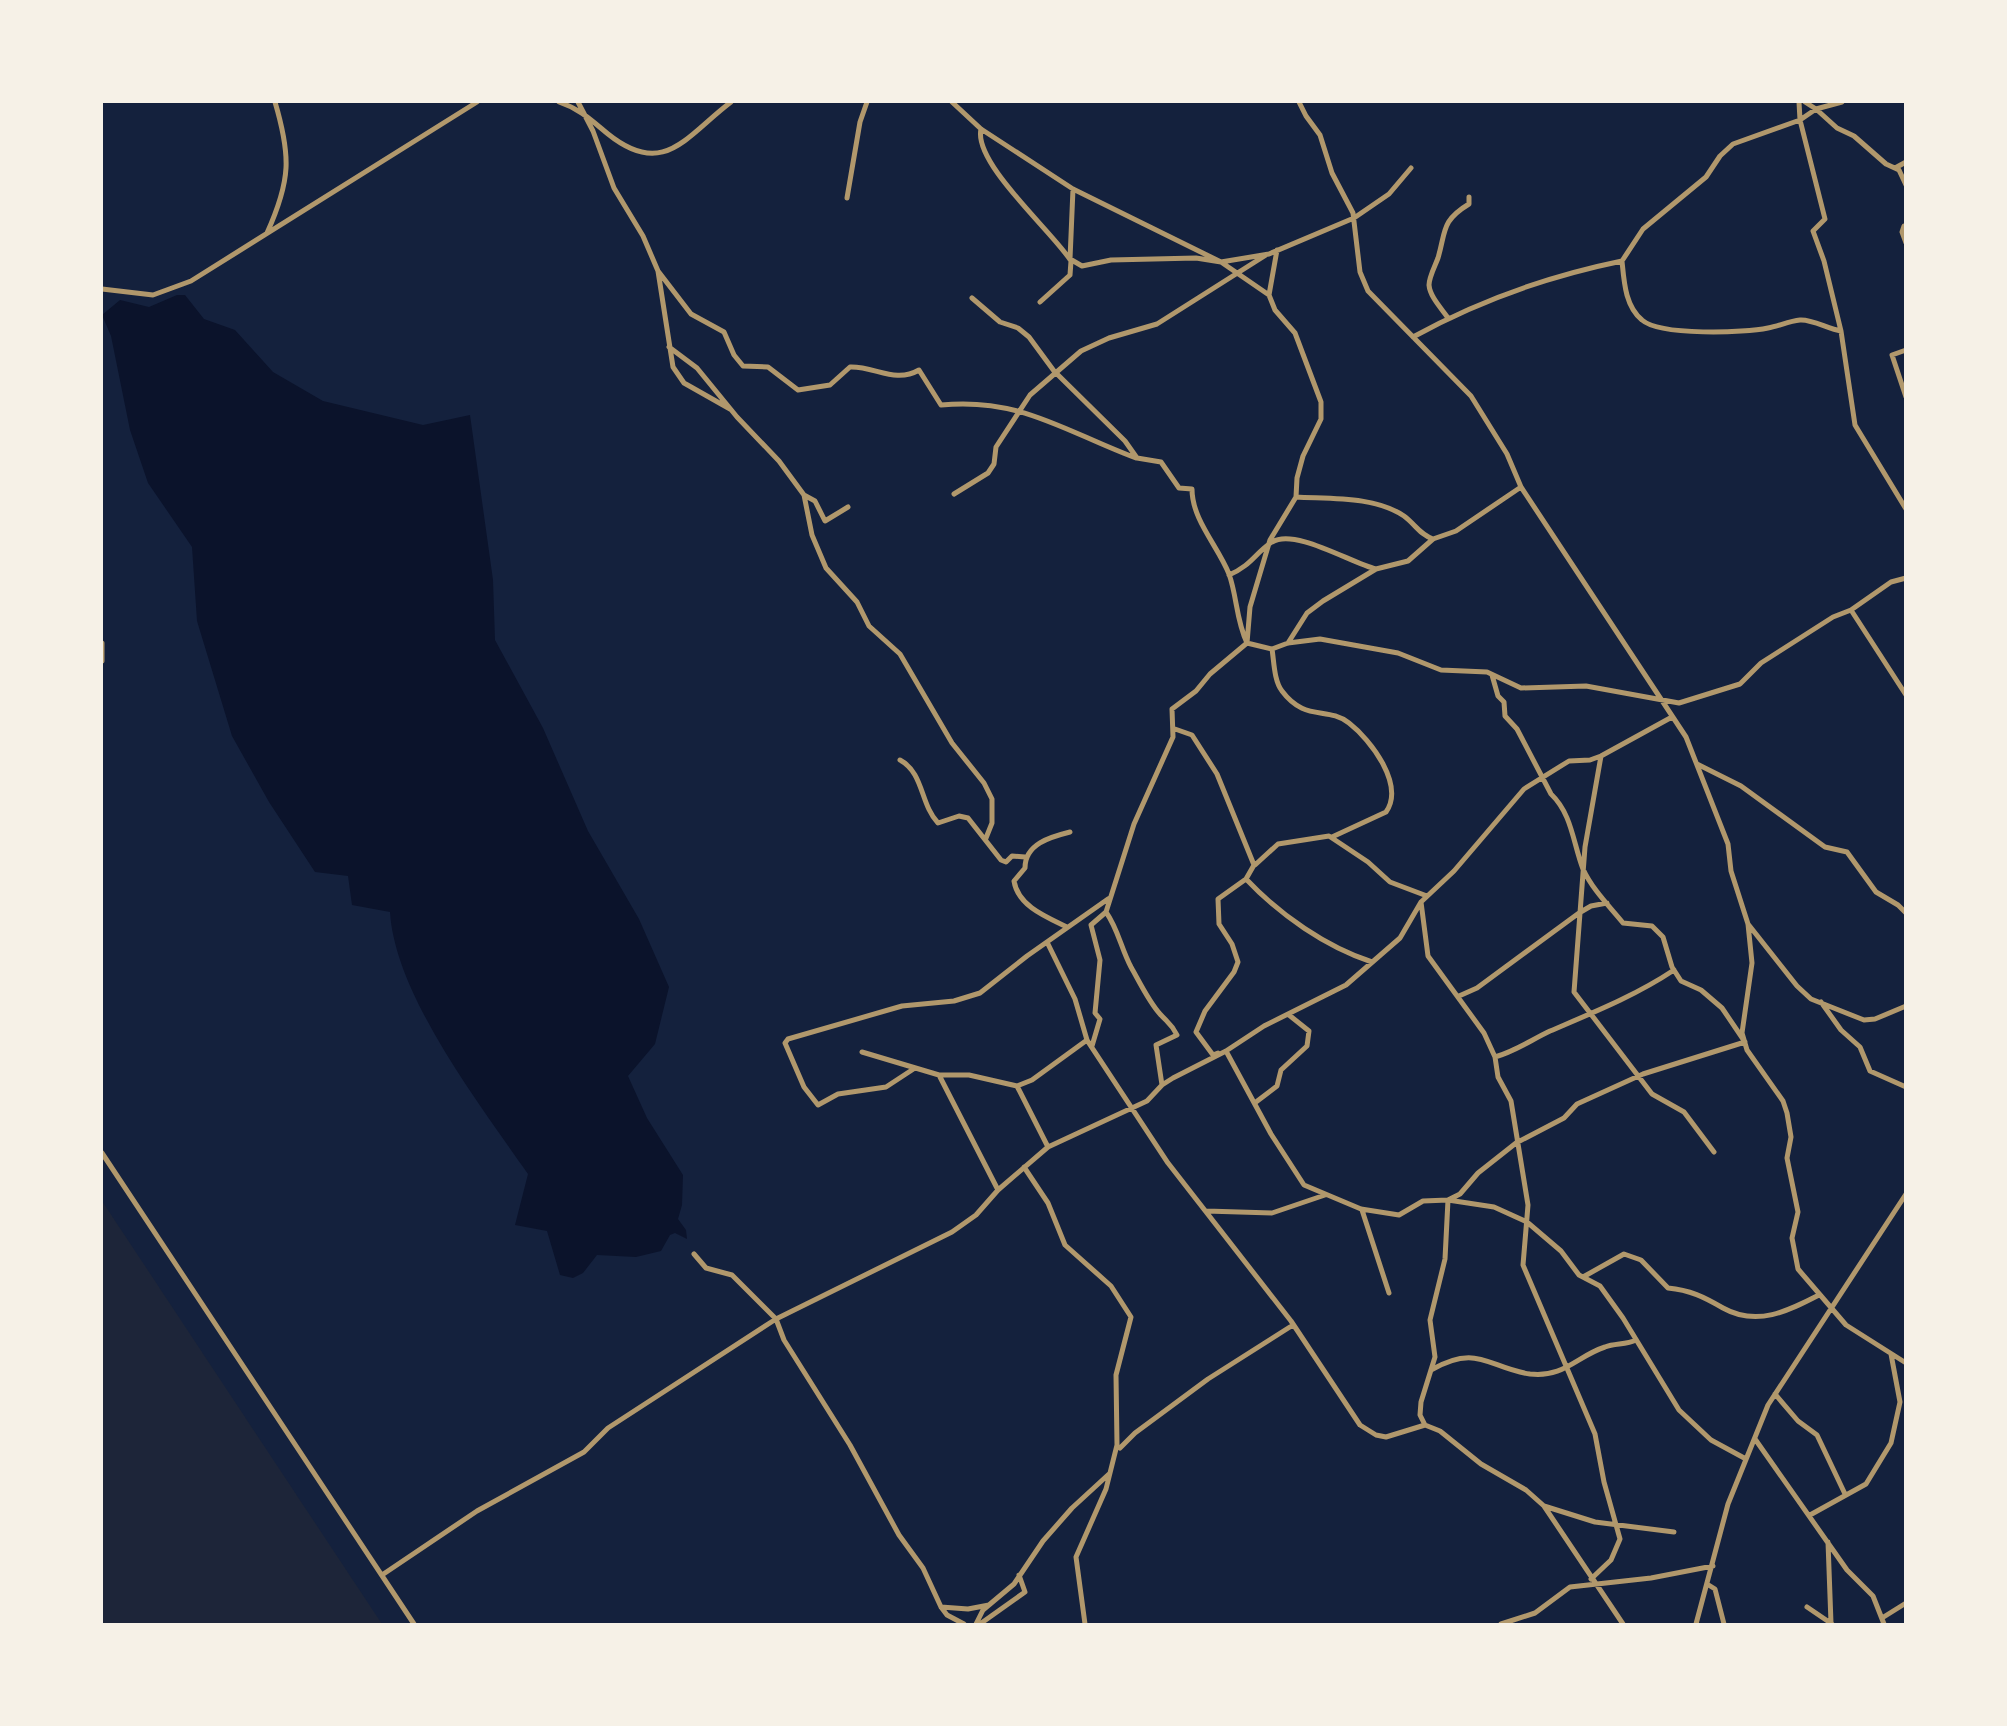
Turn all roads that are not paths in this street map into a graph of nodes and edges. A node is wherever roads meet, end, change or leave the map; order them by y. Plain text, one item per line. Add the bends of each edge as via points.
1 (275, 102) edge
2 (477, 102) edge
3 (559, 102) edge
4 (578, 102) edge
5 (731, 102) edge
6 (867, 102) edge
7 (952, 102) edge
8 (1299, 102) edge
9 (1802, 102) edge
10 (1842, 102) edge
11 (1816, 109) junction
12 (583, 112) junction
13 (1800, 120) junction
14 (981, 130) junction
15 (1906, 162) edge
16 (1411, 168) dead end
17 (1895, 168) junction
18 (1906, 185) edge
19 (1073, 189) junction
20 (1469, 197) dead end
21 (847, 198) dead end
22 (1354, 218) junction
23 (1904, 226) dead end
24 (267, 233) junction
25 (1906, 243) edge
26 (1277, 250) junction
27 (1269, 254) junction
28 (1070, 259) junction
29 (1622, 261) junction
30 (1221, 262) junction
31 (658, 271) junction
32 (1238, 274) junction
33 (102, 289) edge
34 (1269, 295) junction
35 (972, 298) dead end
36 (1041, 302) dead end
37 (1448, 318) junction
38 (1841, 331) junction
39 (1413, 337) junction
40 (668, 346) junction
41 (1906, 350) edge
42 (1056, 374) junction
43 (1906, 397) edge
44 (1019, 409) junction
45 (730, 410) junction
46 (1137, 458) junction
47 (1521, 487) junction
48 (954, 494) dead end
49 (804, 495) junction
50 (1296, 497) junction
51 (848, 507) dead end
52 (1906, 509) edge
53 (1433, 539) junction
54 (1268, 545) junction
55 (1376, 569) junction
56 (1229, 575) junction
57 (1906, 578) edge
58 (1852, 610) junction
59 (102, 643) edge
60 (1247, 643) junction
61 (1288, 643) junction
62 (1272, 649) junction
63 (102, 661) edge
64 (1492, 675) junction
65 (1906, 695) edge
66 (1664, 700) junction
67 (1672, 717) junction
68 (1175, 729) junction
69 (1601, 756) junction
70 (900, 760) dead end
71 (1698, 764) junction
72 (1542, 776) junction
73 (1070, 832) dead end
74 (1332, 837) junction
75 (986, 838) junction
76 (1025, 857) junction
77 (1254, 865) junction
78 (1584, 870) junction
79 (1247, 879) junction
80 (1427, 895) junction
81 (1108, 899) junction
82 (1421, 902) junction
83 (1607, 903) junction
84 (1106, 912) junction
85 (1579, 913) junction
86 (1906, 913) edge
87 (1748, 924) junction
88 (1067, 927) junction
89 (1047, 942) junction
90 (1372, 962) junction
91 (1674, 970) junction
92 (1459, 996) junction
93 (1821, 1002) junction
94 (1906, 1006) edge
95 (1289, 1015) junction
96 (1590, 1015) junction
97 (1087, 1040) junction
98 (1745, 1042) junction
99 (1092, 1046) junction
100 (1226, 1051) junction
101 (862, 1052) dead end
102 (1495, 1057) junction
103 (915, 1068) junction
104 (939, 1075) junction
105 (1639, 1077) junction
106 (1162, 1084) junction
107 (1017, 1086) junction
108 (1906, 1087) edge
109 (1256, 1102) junction
110 (1133, 1107) junction
111 (1517, 1143) junction
112 (1048, 1147) junction
113 (1714, 1152) dead end
114 (102, 1153) edge
115 (1024, 1167) junction
116 (998, 1190) junction
117 (1325, 1195) junction
118 (1904, 1198) edge
119 (1448, 1200) junction
120 (1361, 1209) junction
121 (1205, 1211) junction
122 (1527, 1222) junction
123 (694, 1254) dead end
124 (1583, 1277) junction
125 (1389, 1293) dead end
126 (1819, 1295) junction
127 (1834, 1308) junction
128 (776, 1319) junction
129 (1293, 1325) junction
130 (1636, 1340) junction
131 (1891, 1354) junction
132 (1906, 1363) edge
133 (1431, 1370) junction
134 (1566, 1370) junction
135 (1775, 1394) junction
136 (1425, 1425) junction
137 (1755, 1439) junction
138 (1120, 1448) dead end
139 (1746, 1459) junction
140 (1111, 1472) junction
141 (1845, 1494) junction
142 (1544, 1506) junction
143 (1810, 1515) junction
144 (1615, 1525) junction
145 (1674, 1532) dead end
146 (1828, 1542) junction
147 (1713, 1566) junction
148 (1019, 1574) junction
149 (382, 1575) junction
150 (1592, 1581) junction
151 (1707, 1584) junction
152 (1906, 1603) edge
153 (989, 1605) junction
154 (942, 1607) junction
155 (1807, 1607) dead end
156 (1883, 1622) edge
157 (1831, 1624) edge
158 (414, 1625) edge
159 (964, 1625) edge
160 (978, 1625) edge
161 (1085, 1625) edge
162 (1501, 1625) edge
163 (1623, 1625) edge
164 (1696, 1625) edge
165 (1724, 1625) edge

1 - 24 street via 288,147 284,195
2 - 24 street
3 - 12 street
4 - 12 street
5 - 12 street via 665,154 640,155
6 - 21 street
7 - 14 street
8 - 22 street via 1320,135
9 - 11 street
9 - 13 street
10 - 11 street
11 - 13 street
11 - 17 street
12 - 31 street via 614,188
13 - 29 street via 1733,144 1706,177 1638,235
13 - 38 street via 1825,219 1813,231
14 - 19 street
14 - 28 street via 982,150 1013,195
15 - 17 street
16 - 22 street via 1389,194
17 - 18 street
19 - 28 street
19 - 30 street
20 - 37 street via 1468,204 1443,228 1429,283
22 - 26 street
22 - 39 street via 1363,282
23 - 25 street
24 - 33 street via 169,290 153,295
26 - 27 street
26 - 34 street
27 - 30 street
27 - 32 street
28 - 30 street via 1082,266 1111,260 1196,258
28 - 36 street via 1070,275
29 - 37 street via 1523,287
29 - 38 street via 1629,302 1640,319 1651,325 1707,332 1767,328 1801,320
30 - 32 street
31 - 40 street
31 - 44 street via 691,314 724,332 743,366 768,367 798,390 830,385 850,367 894,376 919,370 941,405
32 - 34 street
32 - 42 street via 1157,324 1081,351
34 - 50 street via 1275,310 1296,332 1321,402 1321,419 1306,449
35 - 42 street via 1000,322 1029,337
37 - 39 street
38 - 52 street via 1855,425
39 - 47 street via 1471,396 1507,454
40 - 45 street via 697,368
40 - 45 street via 673,367 684,383
41 - 43 street via 1892,355
42 - 44 street
42 - 46 street via 1125,440
44 - 46 street
44 - 48 street via 996,447 988,473
45 - 49 street
46 - 56 street via 1161,462 1179,488 1192,489 1192,503
47 - 53 street via 1456,531
47 - 66 street
49 - 51 street via 815,501 825,522
49 - 75 street via 812,536 826,568 858,602 869,626 900,654 951,743 984,783 992,799
50 - 53 street via 1386,508
50 - 54 street
53 - 55 street via 1408,561
54 - 55 street via 1280,539 1315,545
54 - 56 street via 1252,563
54 - 60 street via 1250,607
55 - 61 street via 1307,613
56 - 60 street
57 - 58 street via 1884,586
58 - 65 street
58 - 66 street via 1833,617 1761,663 1740,684 1684,702
59 - 63 street
60 - 62 street
60 - 68 street via 1172,709
61 - 62 street
61 - 64 street via 1320,639 1398,653 1441,670
62 - 74 street via 1281,691 1308,713 1349,724 1380,760 1391,783 1393,797 1386,812
64 - 66 street via 1521,688 1586,686
64 - 72 street via 1505,716
66 - 67 street
67 - 69 street
67 - 71 street
68 - 77 street via 1192,736 1217,774
68 - 81 street via 1139,810
69 - 72 street via 1569,761
69 - 78 street
70 - 75 street via 914,772 928,810 938,823 968,818
71 - 86 street via 1741,786 1825,847 1847,852 1876,892
71 - 87 street via 1728,844 1731,871
72 - 78 street via 1573,833
72 - 80 street via 1524,789 1454,871
73 - 76 street via 1046,839
74 - 77 street via 1278,844
74 - 80 street via 1390,883
75 - 76 street via 1003,862 1012,856
76 - 88 street via 1025,868 1014,881 1017,892 1028,906
77 - 79 street
78 - 83 street
78 - 85 street
79 - 90 street via 1268,902 1321,940
79 - 100 street via 1218,899 1219,924 1238,961 1196,1032 1213,1055
80 - 82 street
81 - 84 street
81 - 88 street
82 - 90 street via 1400,938
82 - 92 street via 1428,956
83 - 85 street
83 - 91 street via 1623,923 1651,926 1663,936
84 - 99 street via 1091,925 1100,960 1095,1013 1100,1019
84 - 106 street via 1131,966 1177,1035 1156,1045
85 - 92 street via 1477,988
85 - 96 street via 1574,992
87 - 93 street via 1804,995
87 - 98 street via 1752,963 1742,1022
88 - 89 street
89 - 97 street via 1075,999
89 - 103 street via 981,993 954,1001 902,1006 785,1043 804,1087 818,1105 838,1094 886,1087
90 - 95 street via 1346,985
91 - 96 street
91 - 98 street via 1681,981 1722,1008
92 - 102 street
93 - 94 street via 1864,1020
93 - 108 street via 1860,1047 1870,1071
95 - 100 street
95 - 109 street via 1309,1031 1307,1046 1281,1070 1277,1086
96 - 102 street
96 - 105 street
97 - 99 street
97 - 107 street
98 - 105 street
98 - 126 street via 1787,1113 1791,1137 1787,1158 1798,1212 1792,1248 1798,1269
99 - 110 street
100 - 106 street
100 - 109 street
101 - 103 street
102 - 111 street via 1498,1077 1511,1101
103 - 104 street
104 - 107 street via 969,1075
104 - 116 street
105 - 111 street via 1577,1104 1564,1118
105 - 113 street via 1653,1094 1684,1112
106 - 110 street via 1147,1101
107 - 112 street
109 - 117 street via 1300,1181
110 - 112 street
110 - 121 street
111 - 119 street
111 - 122 street
112 - 115 street
114 - 149 street
115 - 116 street
115 - 140 street via 1048,1203 1065,1245 1111,1286 1131,1317 1117,1367 1117,1445
116 - 128 street via 953,1232
117 - 120 street
117 - 121 street via 1272,1213
118 - 127 street
119 - 120 street via 1423,1201 1399,1215
119 - 122 street via 1494,1207
119 - 133 street via 1445,1259 1430,1320 1435,1357
120 - 125 street
121 - 129 street
122 - 124 street
122 - 134 street via 1523,1265
123 - 128 street via 706,1268 732,1275
124 - 126 street via 1624,1254 1641,1261 1668,1288 1684,1289 1725,1310 1756,1317 1778,1316
124 - 130 street via 1600,1286
126 - 127 street
127 - 131 street via 1853,1331
127 - 135 street
128 - 149 street via 608,1428 584,1452 477,1511
128 - 154 street via 784,1340
129 - 136 street via 1360,1425 1386,1437
129 - 138 street via 1208,1379
130 - 134 street via 1607,1346
130 - 139 street via 1679,1410 1711,1440
131 - 132 street
131 - 141 street via 1900,1402 1891,1443 1866,1485
133 - 134 street via 1448,1360 1468,1358 1490,1360 1530,1374
133 - 136 street via 1420,1402
134 - 144 street via 1595,1434
135 - 137 street
135 - 141 street via 1817,1435
136 - 142 street
137 - 139 street
137 - 143 street
139 - 147 street via 1728,1504
140 - 148 street via 1072,1508
140 - 161 street via 1076,1557
141 - 143 street
142 - 144 street
142 - 150 street
143 - 146 street
144 - 145 street
144 - 150 street via 1620,1539 1611,1560
146 - 156 street via 1872,1596
146 - 157 street
147 - 150 street via 1651,1578
147 - 151 street
148 - 153 street
148 - 160 street via 1025,1592
149 - 158 street
150 - 162 street via 1570,1587 1535,1613
150 - 163 street
151 - 164 street
151 - 165 street via 1715,1589
152 - 156 street
153 - 154 street
153 - 160 street
154 - 159 street
155 - 157 street

